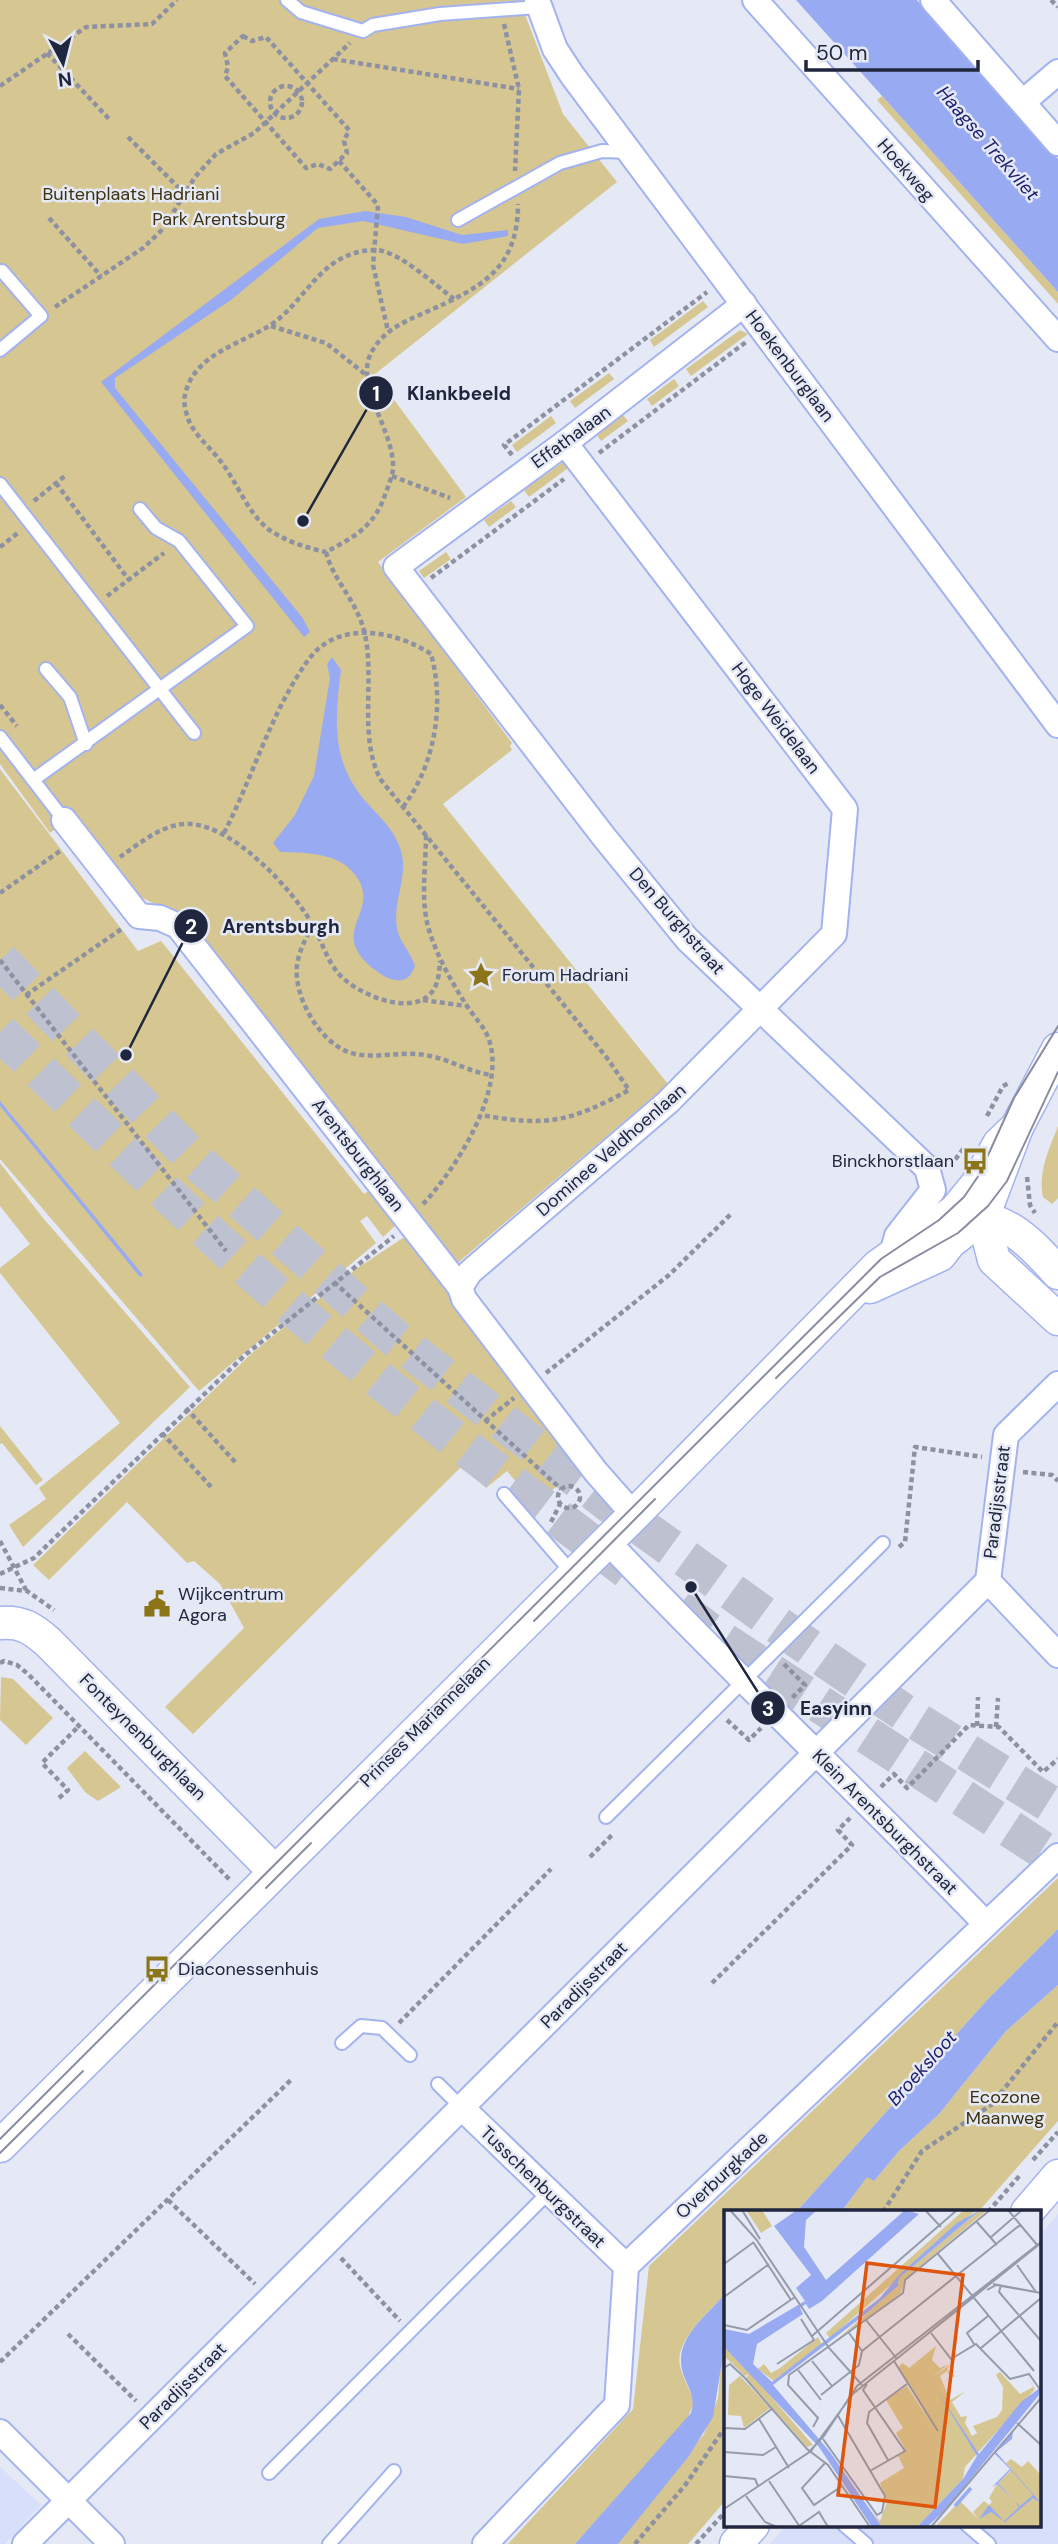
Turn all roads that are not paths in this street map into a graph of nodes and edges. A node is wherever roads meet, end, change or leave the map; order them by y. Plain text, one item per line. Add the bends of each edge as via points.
1 (287, 0) edge
2 (755, 0) edge
3 (933, 0) edge
4 (538, 4) edge
5 (1058, 72) edge
6 (1023, 102) junction
7 (1058, 143) edge
8 (631, 152) junction
9 (458, 220) dead end
10 (2, 271) dead end
11 (744, 304) junction
12 (1058, 339) edge
13 (0, 350) edge
14 (565, 443) junction
15 (0, 484) edge
16 (140, 509) dead end
17 (396, 567) joint
18 (46, 669) dead end
19 (161, 690) junction
20 (1058, 725) edge
21 (194, 733) dead end
22 (0, 737) edge
23 (86, 744) junction
24 (33, 780) junction
25 (71, 829) joint
26 (760, 1010) junction
27 (1058, 1049) edge
28 (1017, 1127) junction
29 (1005, 1160) junction
30 (983, 1217) junction
31 (940, 1222) junction
32 (1019, 1233) junction
33 (892, 1254) junction
34 (940, 1255) junction
35 (994, 1260) junction
36 (1058, 1273) edge
37 (460, 1287) junction
38 (850, 1297) junction
39 (1058, 1319) edge
40 (1058, 1384) edge
41 (504, 1494) dead end
42 (634, 1515) junction
43 (607, 1541) junction
44 (883, 1543) dead end
45 (573, 1574) junction
46 (988, 1581) junction
47 (0, 1614) edge
48 (0, 1623) edge
49 (1058, 1655) edge
50 (744, 1682) junction
51 (817, 1755) junction
52 (606, 1817) dead end
53 (1058, 1856) edge
54 (275, 1872) junction
55 (986, 1924) junction
56 (342, 2043) dead end
57 (410, 2055) dead end
58 (438, 2084) dead end
59 (461, 2107) junction
60 (0, 2146) edge
61 (1058, 2176) edge
62 (549, 2192) junction
63 (1028, 2210) edge
64 (626, 2266) junction
65 (0, 2432) edge
66 (394, 2471) dead end
67 (268, 2473) dead end
68 (68, 2499) junction
69 (752, 2526) edge
70 (846, 2526) edge
71 (968, 2526) edge
72 (25, 2544) edge
73 (112, 2544) edge
74 (328, 2544) edge
75 (485, 2544) edge
76 (736, 2544) edge
77 (866, 2544) edge
78 (989, 2544) edge

1 - 4 lane via 301,12 363,31 373,25 440,14 502,12
2 - 12 street, Hoekweg
3 - 6 street
4 - 8 street, Hoekenburglaan via 566,66
5 - 6 street
6 - 7 street
8 - 9 lane via 603,150 560,163
8 - 11 street, Hoekenburglaan
10 - 13 lane via 41,316
11 - 14 street, Effathalaan
11 - 20 street, Hoekenburglaan
14 - 17 street, Effathalaan
14 - 26 street, Hoge Weidelaan via 845,809 834,934
15 - 19 lane
16 - 19 lane via 156,528 179,541 247,626
17 - 26 street, Den Burghstraat via 687,939
18 - 23 lane via 70,697
19 - 21 lane
19 - 23 lane
22 - 24 lane
23 - 24 lane
24 - 25 lane
25 - 37 street, Arentsburghlaan via 139,916 178,926
26 - 33 street, Den Burghstraat via 927,1168 933,1190 897,1236
26 - 37 street, Dominee Veldhoenlaan via 668,1102 470,1272
27 - 28 street, Prinses Mariannelaan
28 - 29 street, Prinses Mariannelaan
28 - 31 street, Prinses Mariannelaan via 999,1144 967,1197
29 - 30 street, Prinses Mariannelaan
29 - 32 street
30 - 31 street
30 - 32 street
30 - 34 street, Prinses Mariannelaan
30 - 35 street
31 - 33 street, Prinses Mariannelaan
32 - 36 street
33 - 38 street, Prinses Mariannelaan
34 - 35 street
34 - 38 street, Prinses Mariannelaan
35 - 39 street
37 - 42 street, Arentsburghlaan via 464,1300
38 - 42 street, Prinses Mariannelaan
40 - 46 street, Paradijsstraat via 1006,1435
41 - 45 lane
42 - 43 street, Prinses Mariannelaan
43 - 45 street, Prinses Mariannelaan
43 - 50 street, Klein Arentsburghstraat
44 - 50 lane
45 - 54 street, Prinses Mariannelaan
46 - 49 street
46 - 51 street, Paradijsstraat
47 - 48 lane, Fonteynenburghlaan
48 - 54 street, Fonteynenburghlaan via 16,1622 48,1642
50 - 51 street, Klein Arentsburghstraat
50 - 52 lane
51 - 55 street, Klein Arentsburghstraat via 868,1801
51 - 59 street, Paradijsstraat
53 - 55 street, Overburgkade
54 - 60 street, Prinses Mariannelaan
55 - 64 street, Overburgkade
56 - 57 lane via 361,2026 382,2028
58 - 59 lane
59 - 62 street, Tusschenburgstraat
59 - 68 street, Paradijsstraat
61 - 63 street
62 - 64 street, Tusschenburgstraat
62 - 67 lane
64 - 75 street via 617,2404
65 - 68 street
66 - 74 lane
68 - 72 street, Paradijsstraat
68 - 73 street
69 - 76 street
70 - 77 lane
71 - 78 lane

